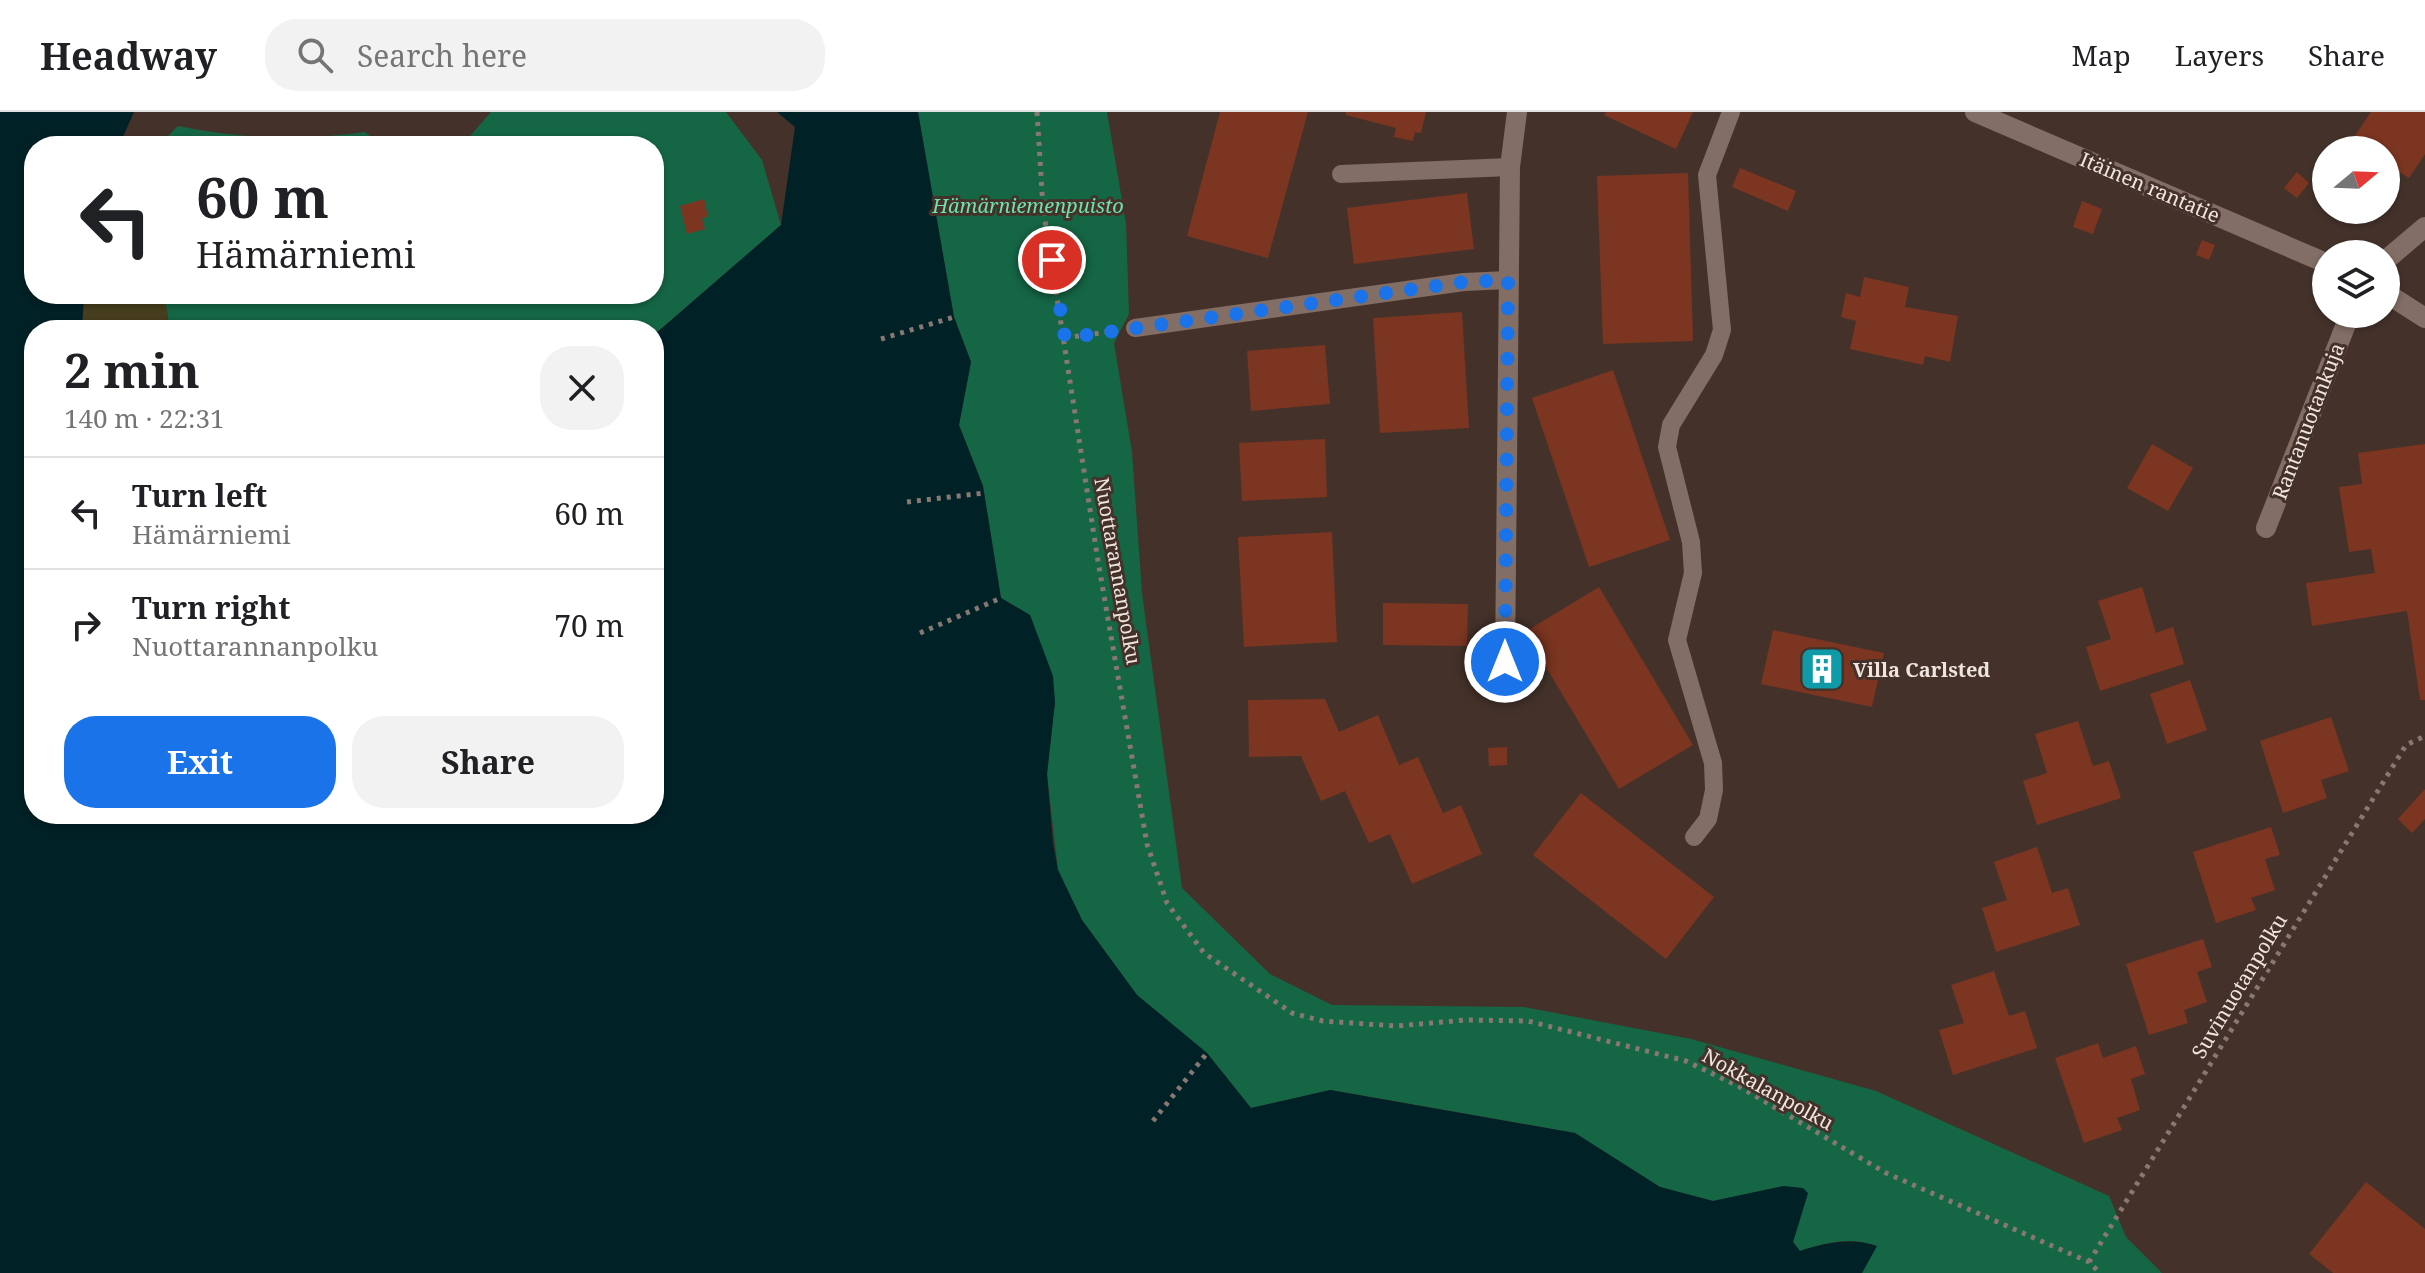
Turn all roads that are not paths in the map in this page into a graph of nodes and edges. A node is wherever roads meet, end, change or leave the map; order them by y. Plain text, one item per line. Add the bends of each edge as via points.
1 (1517, 112) edge
2 (1731, 112) edge
3 (1975, 112) edge
4 (1510, 167) junction
5 (1341, 174) dead end
6 (2425, 227) edge
7 (2400, 248) edge
8 (2312, 257) edge
9 (1508, 280) junction
10 (2400, 302) edge
11 (2425, 318) edge
12 (1135, 328) road end
13 (2345, 328) edge
14 (2266, 528) dead end
15 (1505, 662) dead end
16 (1694, 837) dead end

1 - 4 street
2 - 16 lane via 1707,175 1722,330 1714,355 1671,425 1667,447 1691,542 1693,573 1677,640 1713,763 1708,819
3 - 8 street, Itäinen rantatie
4 - 5 lane
4 - 9 street
6 - 7 street
9 - 12 lane
9 - 15 street
10 - 11 street
13 - 14 street, Rantanuotankuja

